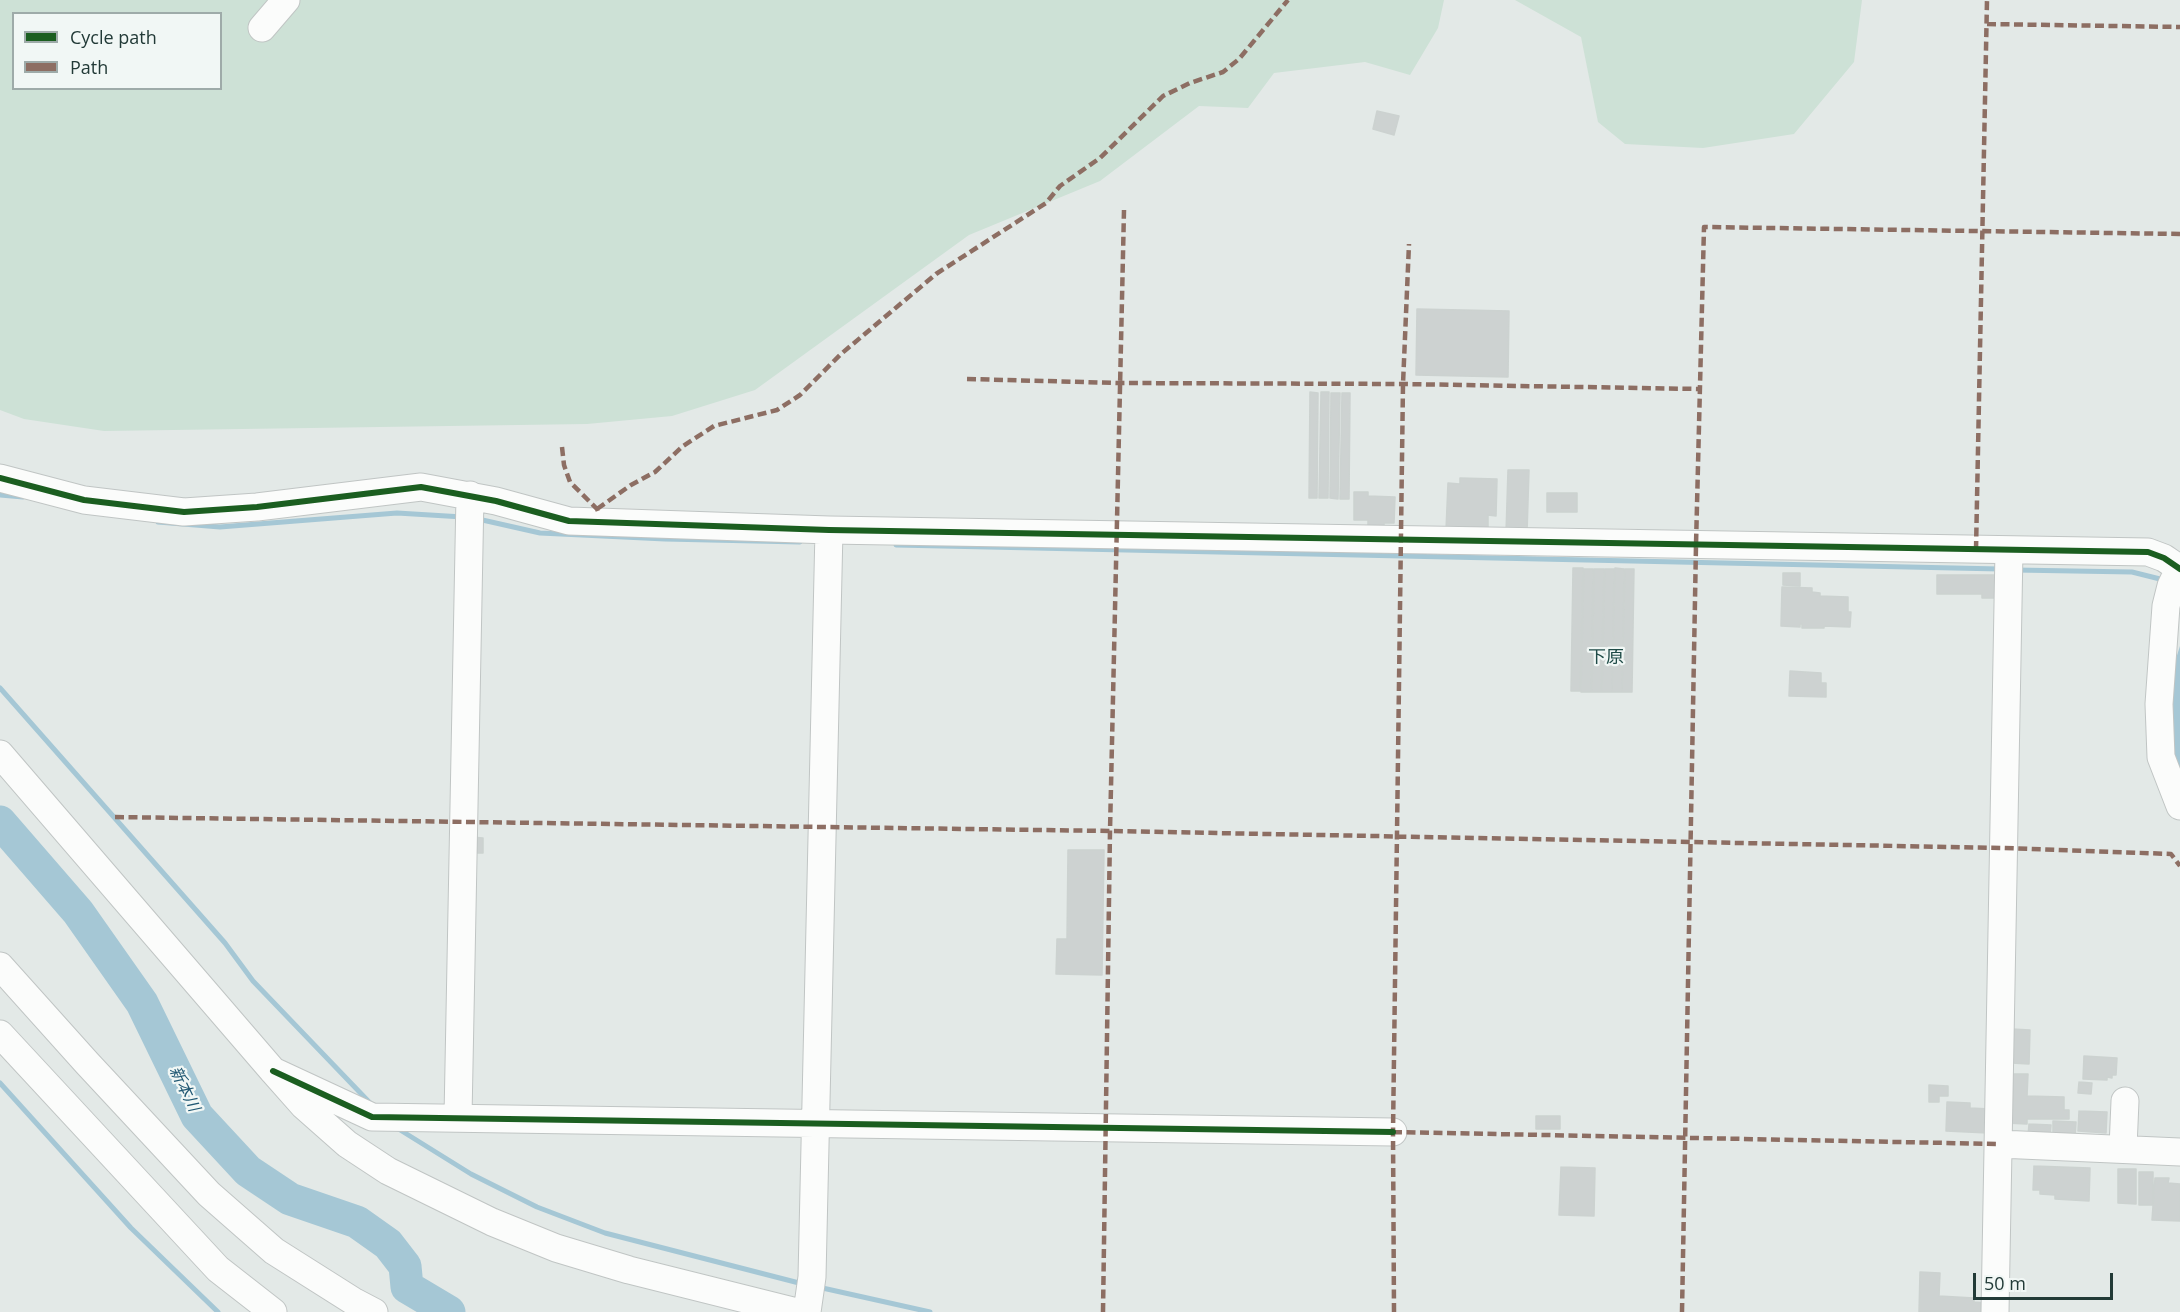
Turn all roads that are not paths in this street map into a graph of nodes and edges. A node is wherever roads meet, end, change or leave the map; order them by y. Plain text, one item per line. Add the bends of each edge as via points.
1 (286, 0) edge
2 (262, 28) dead end
3 (0, 478) edge
4 (470, 495) junction
5 (829, 530) junction
6 (2009, 550) junction
7 (2179, 569) edge
8 (0, 754) edge
9 (2180, 806) edge
10 (0, 966) edge
11 (0, 1034) edge
12 (273, 1071) junction
13 (2125, 1101) dead end
14 (458, 1117) junction
15 (816, 1125) junction
16 (1393, 1132) dead end
17 (1999, 1144) junction
18 (2123, 1148) junction
19 (2180, 1152) edge
20 (273, 1312) edge
21 (374, 1312) edge
22 (797, 1312) edge
23 (807, 1312) edge
24 (1995, 1312) edge

1 - 2 street
3 - 4 street via 84,500 184,512 421,487
4 - 5 street via 569,521
4 - 14 street
5 - 6 street
5 - 15 street
6 - 7 street via 2148,552
6 - 17 street
7 - 9 street via 2166,606 2159,704 2161,757
8 - 12 street
10 - 21 street via 209,1194 274,1251
11 - 20 street via 218,1269
12 - 14 street via 372,1117
12 - 22 street via 304,1106 347,1144 388,1171 492,1222 556,1248 629,1270
13 - 18 street
14 - 15 street
15 - 16 street
15 - 23 street via 812,1277
17 - 18 street
17 - 24 street
18 - 19 street

